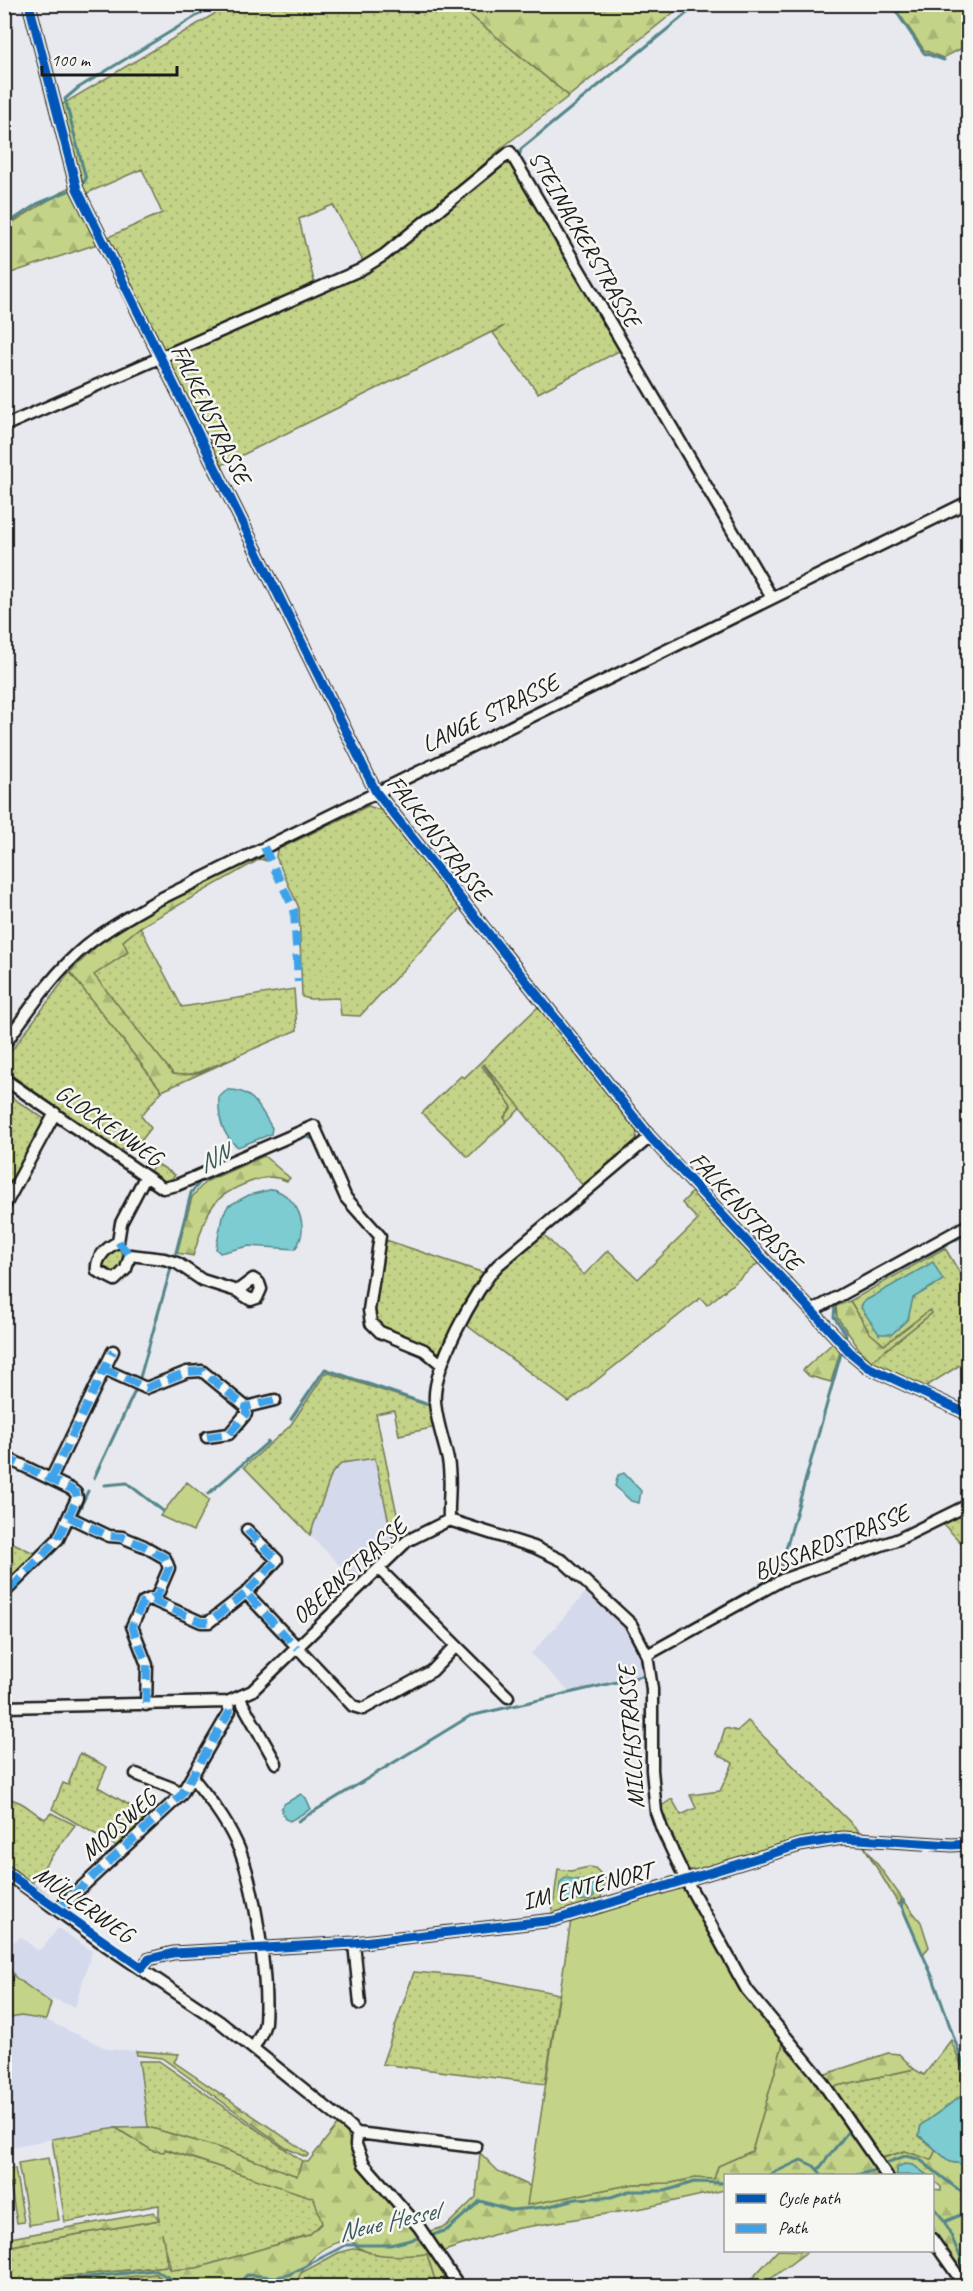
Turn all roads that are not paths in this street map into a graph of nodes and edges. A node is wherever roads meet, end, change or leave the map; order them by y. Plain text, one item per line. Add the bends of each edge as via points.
1 (28, 4) edge
2 (162, 358) junction
3 (4, 426) edge
4 (969, 502) edge
5 (772, 598) junction
6 (376, 792) junction
7 (4, 1046) edge
8 (4, 1079) edge
9 (55, 1113) junction
10 (650, 1137) junction
11 (146, 1177) junction
12 (4, 1207) edge
13 (969, 1225) edge
14 (118, 1242) junction
15 (130, 1255) junction
16 (237, 1290) dead end
17 (812, 1311) junction
18 (113, 1351) dead end
19 (441, 1364) junction
20 (104, 1369) junction
21 (275, 1400) dead end
22 (246, 1407) junction
23 (969, 1414) edge
24 (207, 1437) dead end
25 (9, 1459) dead end
26 (51, 1479) junction
27 (969, 1505) edge
28 (69, 1517) junction
29 (449, 1520) junction
30 (247, 1530) dead end
31 (379, 1569) junction
32 (4, 1593) edge
33 (246, 1593) junction
34 (152, 1600) junction
35 (456, 1646) junction
36 (297, 1648) junction
37 (647, 1655) junction
38 (508, 1697) dead end
39 (240, 1699) junction
40 (227, 1702) junction
41 (146, 1705) junction
42 (4, 1707) edge
43 (276, 1763) dead end
44 (136, 1774) dead end
45 (192, 1777) junction
46 (181, 1795) junction
47 (968, 1844) edge
48 (4, 1871) edge
49 (686, 1880) junction
50 (57, 1910) junction
51 (354, 1943) junction
52 (261, 1950) junction
53 (142, 1968) junction
54 (360, 2004) dead end
55 (254, 2047) junction
56 (357, 2133) junction
57 (476, 2147) dead end
58 (886, 2174) edge
59 (934, 2241) edge
60 (459, 2286) edge
61 (965, 2286) edge

1 - 2 street, FALKENSTRASSE via 77,189
2 - 3 street, STEINACKERSTRASSE
2 - 5 street, STEINACKERSTRASSE via 360,270 384,255 510,152
2 - 6 street, FALKENSTRASSE
4 - 5 street, LANGE STRASSE
5 - 6 street, LANGE STRASSE
6 - 7 street, LANGE STRASSE via 113,926 63,967
6 - 10 street, FALKENSTRASSE
8 - 9 street, GLOCKENWEG
9 - 11 street, GLOCKENWEG
9 - 12 street
10 - 17 street, FALKENSTRASSE
10 - 19 street via 483,1281
11 - 14 street via 120,1223
11 - 19 street, GLOCKENWEG via 163,1188 177,1185 314,1126 346,1198 380,1236 369,1310 371,1323 380,1332 424,1350
13 - 17 street
14 - 15 street
14 - 15 street via 103,1252 97,1271 116,1280 126,1269
15 - 16 street via 177,1263 202,1280
17 - 23 street, FALKENSTRASSE via 868,1367
18 - 20 street
19 - 29 street via 435,1401 448,1462
20 - 22 street via 146,1388 187,1372 202,1371
20 - 26 street
21 - 22 street
22 - 24 street via 246,1414 229,1434
25 - 26 street
26 - 28 street via 76,1493
27 - 37 street, BUSSARDSTRASSE via 899,1539 782,1580
28 - 32 street via 58,1539
28 - 34 street via 165,1558 169,1568
29 - 31 street, OBERNSTRASSE via 406,1541
29 - 37 street, MILCHSTRASSE via 534,1547 563,1561 632,1624
30 - 33 street via 277,1560
31 - 35 street
31 - 36 street, OBERNSTRASSE
33 - 34 street via 209,1622
33 - 36 street
34 - 41 street via 143,1602 132,1626 147,1665
35 - 36 street via 432,1671 363,1709 346,1701
35 - 38 street
36 - 39 street, OBERNSTRASSE
37 - 49 street, MILCHSTRASSE via 652,1689 656,1812
39 - 40 street, OBERNSTRASSE
39 - 43 street
40 - 41 street, OBERNSTRASSE
40 - 45 street, MOOSWEG via 230,1711
41 - 42 street, OBERNSTRASSE
44 - 46 street, MOOSWEG
45 - 46 street, MOOSWEG
45 - 52 street via 237,1843
46 - 50 street, MOOSWEG
47 - 49 street, IM ENTENORT via 843,1838 800,1845
48 - 50 street, MÜLLERWEG
49 - 51 street, IM ENTENORT via 554,1920
49 - 58 street, MILCHSTRASSE via 747,1990 816,2073
50 - 53 street, MÜLLERWEG
51 - 52 street, IM ENTENORT
51 - 54 street
52 - 53 street, IM ENTENORT via 173,1953 149,1959
52 - 55 street via 265,2024
53 - 55 street, MÜLLERWEG
55 - 56 street, MÜLLERWEG
56 - 57 street
56 - 60 street via 356,2145 364,2164 421,2232
59 - 61 street

